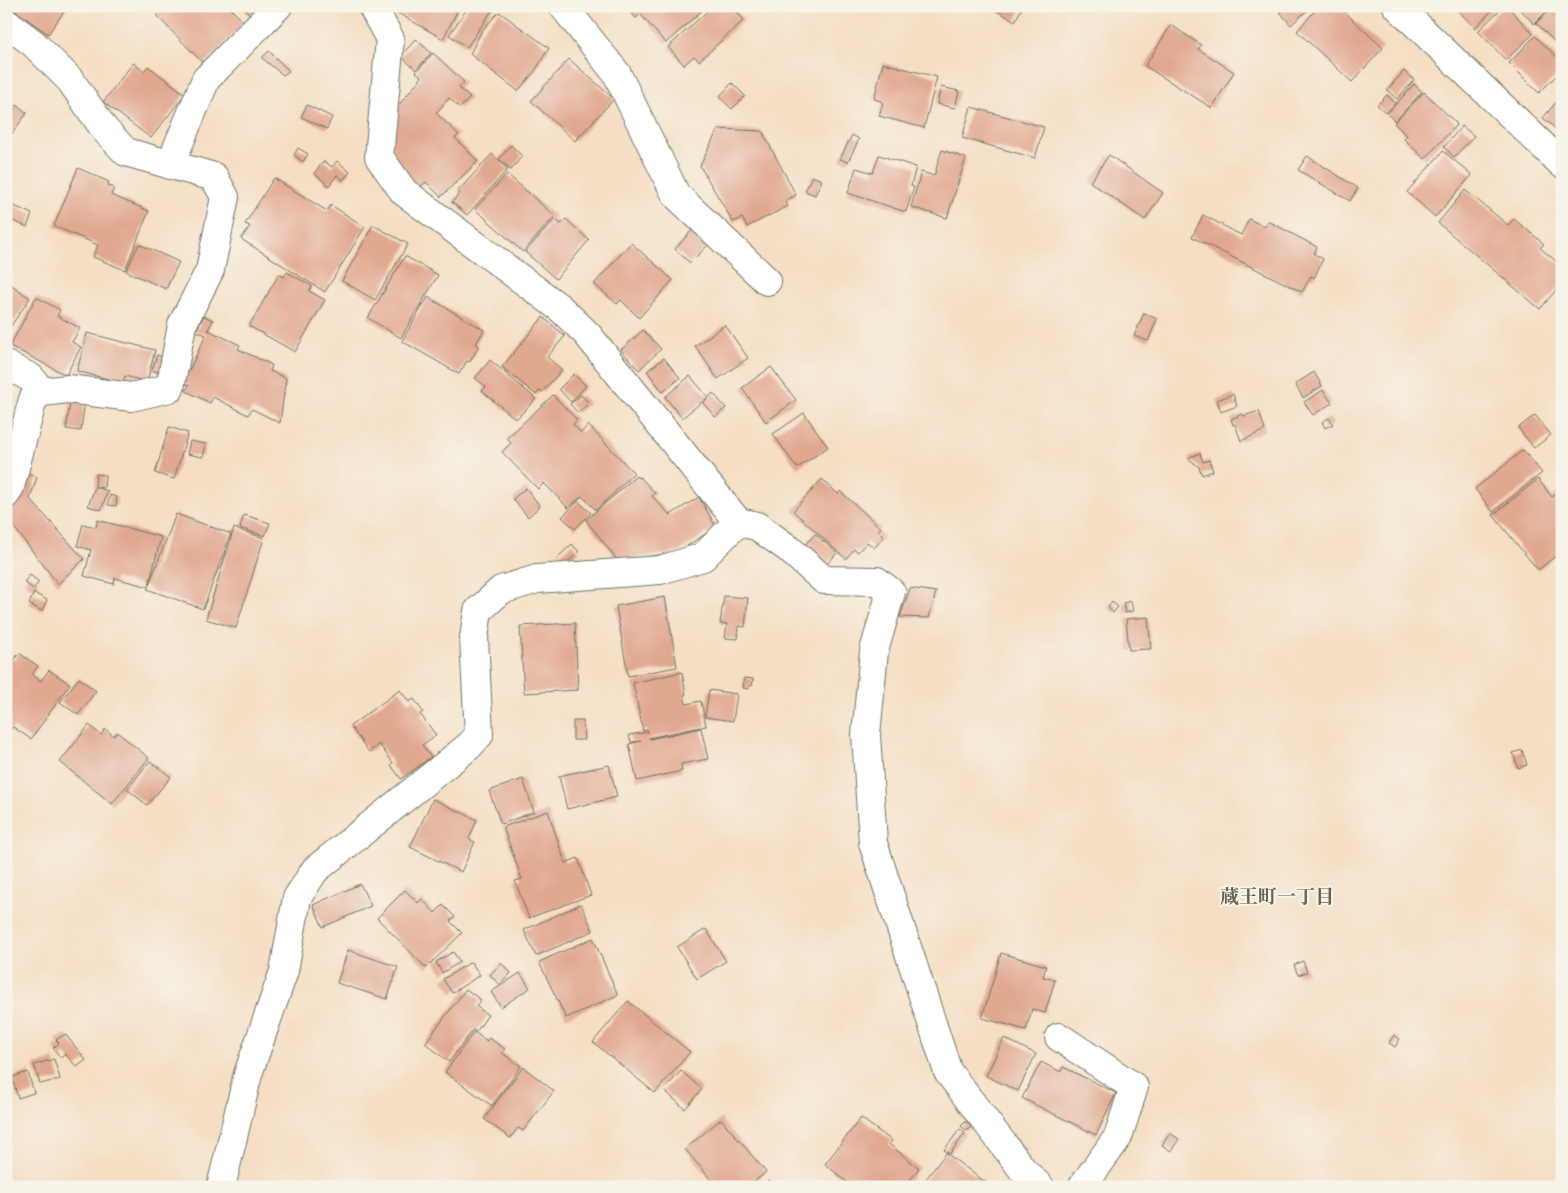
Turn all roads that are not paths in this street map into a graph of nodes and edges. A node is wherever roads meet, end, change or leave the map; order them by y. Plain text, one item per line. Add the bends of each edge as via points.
1 (278, 6) edge
2 (372, 6) edge
3 (563, 6) edge
4 (1397, 6) edge
5 (6, 24) edge
6 (1562, 164) edge
7 (170, 165) junction
8 (767, 281) dead end
9 (6, 365) edge
10 (42, 392) junction
11 (6, 494) edge
12 (738, 522) junction
13 (1059, 1037) dead end
14 (221, 1187) edge
15 (1040, 1187) edge
16 (1082, 1187) edge

1 - 7 street via 206,79
2 - 12 street via 390,39 379,157 404,192 560,308 587,334
3 - 8 street via 618,74 676,194
4 - 6 street
5 - 7 street via 33,43 70,80 105,130 126,152
7 - 10 street via 214,177 225,198 210,270 182,325 170,388 131,396 68,389
9 - 10 street via 31,378
10 - 11 street via 33,399
12 - 14 street via 703,557 660,570 537,579 501,590 478,611 474,638 479,735 315,870 297,898 284,971 248,1074
12 - 15 street via 757,526 824,580 878,581 892,592 874,651 866,735 873,842 948,1072 1023,1170
13 - 16 street via 1134,1087 1118,1137

